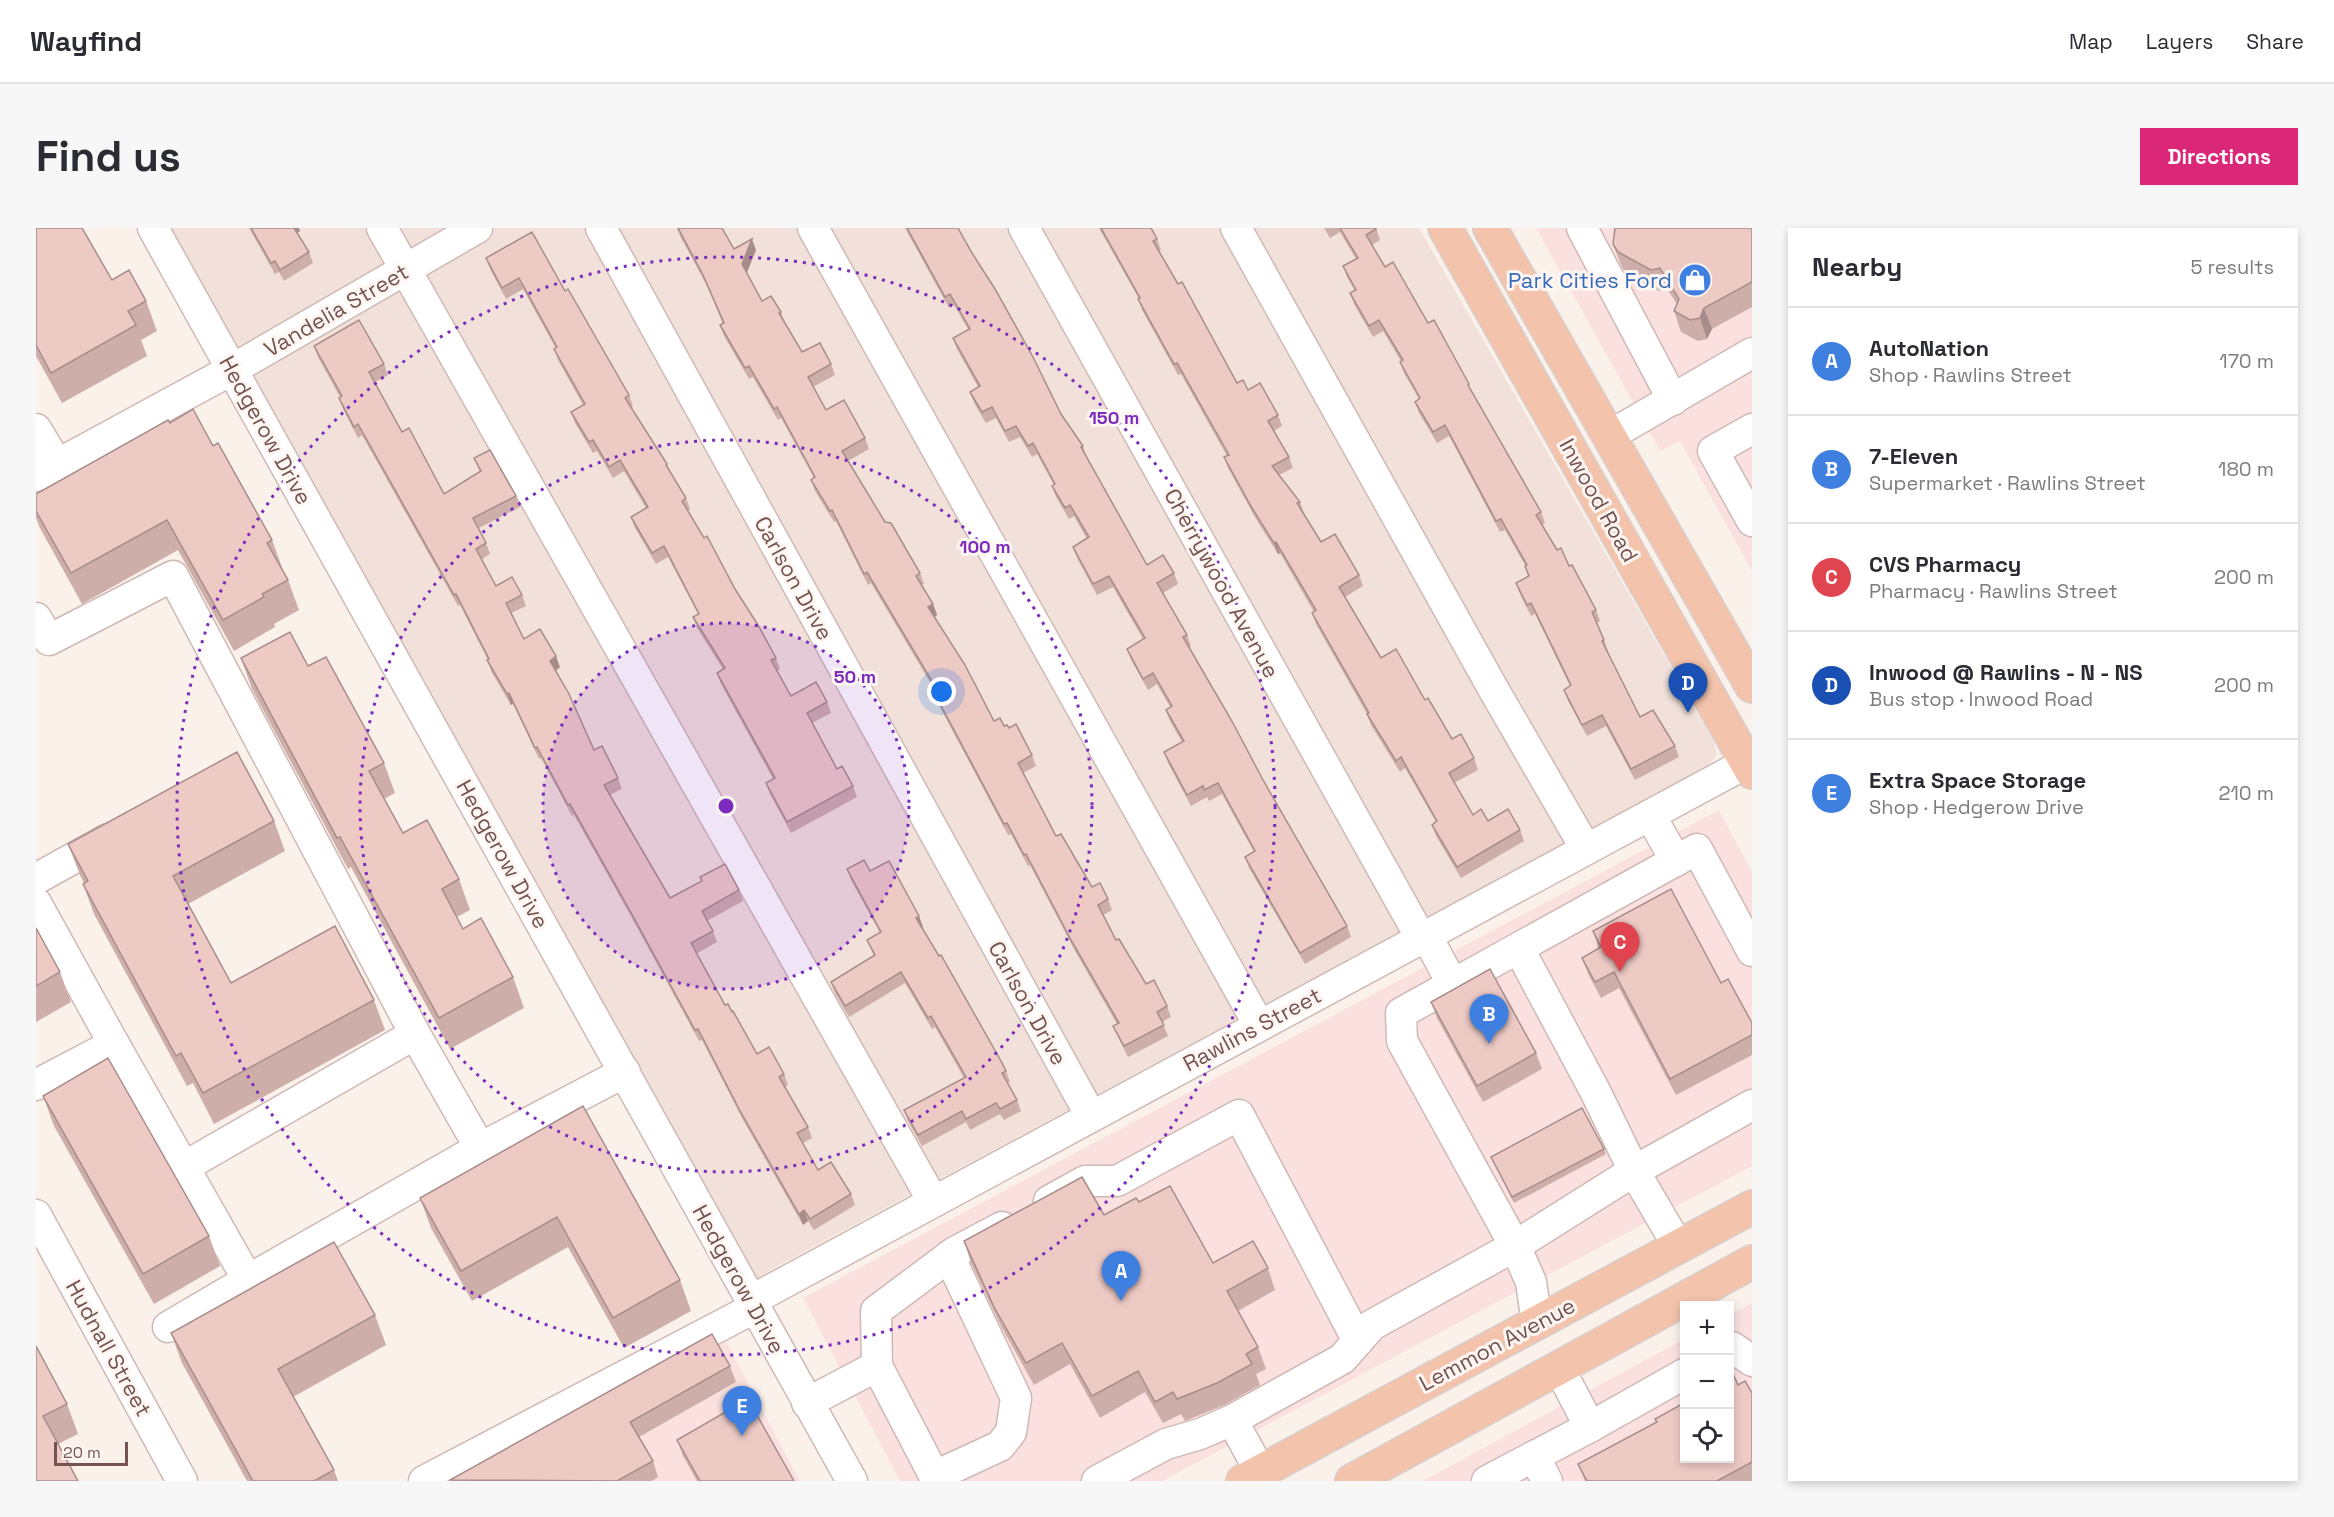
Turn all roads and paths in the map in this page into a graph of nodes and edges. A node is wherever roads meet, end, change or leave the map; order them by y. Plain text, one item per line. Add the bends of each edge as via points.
1 (153, 228) edge
2 (382, 228) edge
3 (477, 228) edge
4 (602, 228) edge
5 (813, 228) edge
6 (1024, 228) edge
7 (1236, 228) edge
8 (1445, 228) edge
9 (1490, 228) edge
10 (1582, 228) edge
11 (405, 270) junction
12 (1752, 353) edge
13 (233, 369) junction
14 (1673, 400) junction
15 (36, 429) edge
16 (1752, 429) edge
17 (1609, 436) junction
18 (1574, 457) junction
19 (46, 470) edge
20 (1752, 521) edge
21 (40, 635) edge
22 (1752, 686) edge
23 (1750, 765) edge
24 (1650, 815) junction
25 (130, 827) edge
26 (1586, 849) junction
27 (1676, 861) junction
28 (36, 879) edge
29 (36, 903) edge
30 (1744, 915) edge
31 (1424, 936) junction
32 (1519, 949) junction
33 (1752, 951) edge
34 (1453, 985) junction
35 (1260, 1025) junction
36 (415, 1034) junction
37 (114, 1044) junction
38 (625, 1072) junction
39 (36, 1085) edge
40 (1752, 1105) edge
41 (1090, 1116) junction
42 (480, 1148) junction
43 (184, 1167) junction
44 (1634, 1171) junction
45 (933, 1202) junction
46 (1752, 1207) edge
47 (36, 1215) edge
48 (1515, 1246) junction
49 (1678, 1246) junction
50 (949, 1256) junction
51 (1752, 1262) edge
52 (248, 1280) junction
53 (1708, 1297) edge
54 (754, 1303) junction
55 (1537, 1323) junction
56 (168, 1327) dead end
57 (1358, 1341) junction
58 (877, 1366) junction
59 (1559, 1368) junction
60 (1680, 1376) edge
61 (807, 1403) junction
62 (1232, 1420) junction
63 (1590, 1427) junction
64 (1540, 1469) edge
65 (1251, 1476) edge
66 (936, 1479) edge
67 (182, 1481) edge
68 (424, 1481) edge
69 (852, 1481) edge
70 (1096, 1481) edge
71 (1352, 1481) edge
72 (1486, 1481) edge

1 - 13 street, Hedgerow Drive
2 - 11 street
3 - 11 street, Vandelia Street
4 - 41 street, Carlson Drive
5 - 35 street
6 - 31 street, Cherrywood Avenue
7 - 26 street
8 - 18 main road, Inwood Road
9 - 17 main road, Inwood Road
10 - 14 street
11 - 13 street, Vandelia Street
11 - 45 street
12 - 14 street
13 - 19 street, Vandelia Street
13 - 38 street, Hedgerow Drive
14 - 17 street
15 - 19 street
16 - 20 street via 1713,451
17 - 18 main road
17 - 22 main road, Inwood Road
18 - 23 main road, Inwood Road
21 - 36 street via 173,576 255,757
23 - 24 street, Rawlins Street
24 - 26 street, Rawlins Street
24 - 27 street
25 - 28 street
26 - 31 street, Rawlins Street
27 - 30 street via 1697,849
27 - 32 street
29 - 37 street
30 - 33 street
31 - 34 street, Cherrywood Avenue
31 - 35 street, Rawlins Street
32 - 34 street
32 - 44 street
34 - 48 street via 1401,1013 1402,1041
35 - 41 street, Rawlins Street
36 - 42 street
36 - 43 street
37 - 39 street
37 - 43 street
38 - 42 street
38 - 54 street, Hedgerow Drive
40 - 44 street
41 - 45 street, Rawlins Street
42 - 52 street
43 - 52 street
44 - 48 street
44 - 49 street
45 - 54 street, Rawlins Street
46 - 49 main road, Lemmon Avenue
47 - 67 street, Hudnall Street
48 - 55 street via 1531,1282
48 - 57 street via 1372,1326
49 - 53 main road
49 - 55 main road, Lemmon Avenue
50 - 57 street via 1085,1181 1117,1181 1239,1114
50 - 58 street via 876,1311
50 - 66 street via 1016,1398 1011,1432 1000,1446
51 - 53 main road
52 - 56 street
53 - 59 main road
54 - 61 street, Hedgerow Drive
54 - 68 street, Rawlins Street
55 - 59 main road
55 - 65 main road, Lemmon Avenue
57 - 62 street via 1342,1359
58 - 61 street
58 - 66 street
59 - 63 street
59 - 71 main road
60 - 63 street
61 - 69 street, Hedgerow Drive
62 - 65 street
62 - 70 street via 1166,1444
63 - 64 street
64 - 72 street

